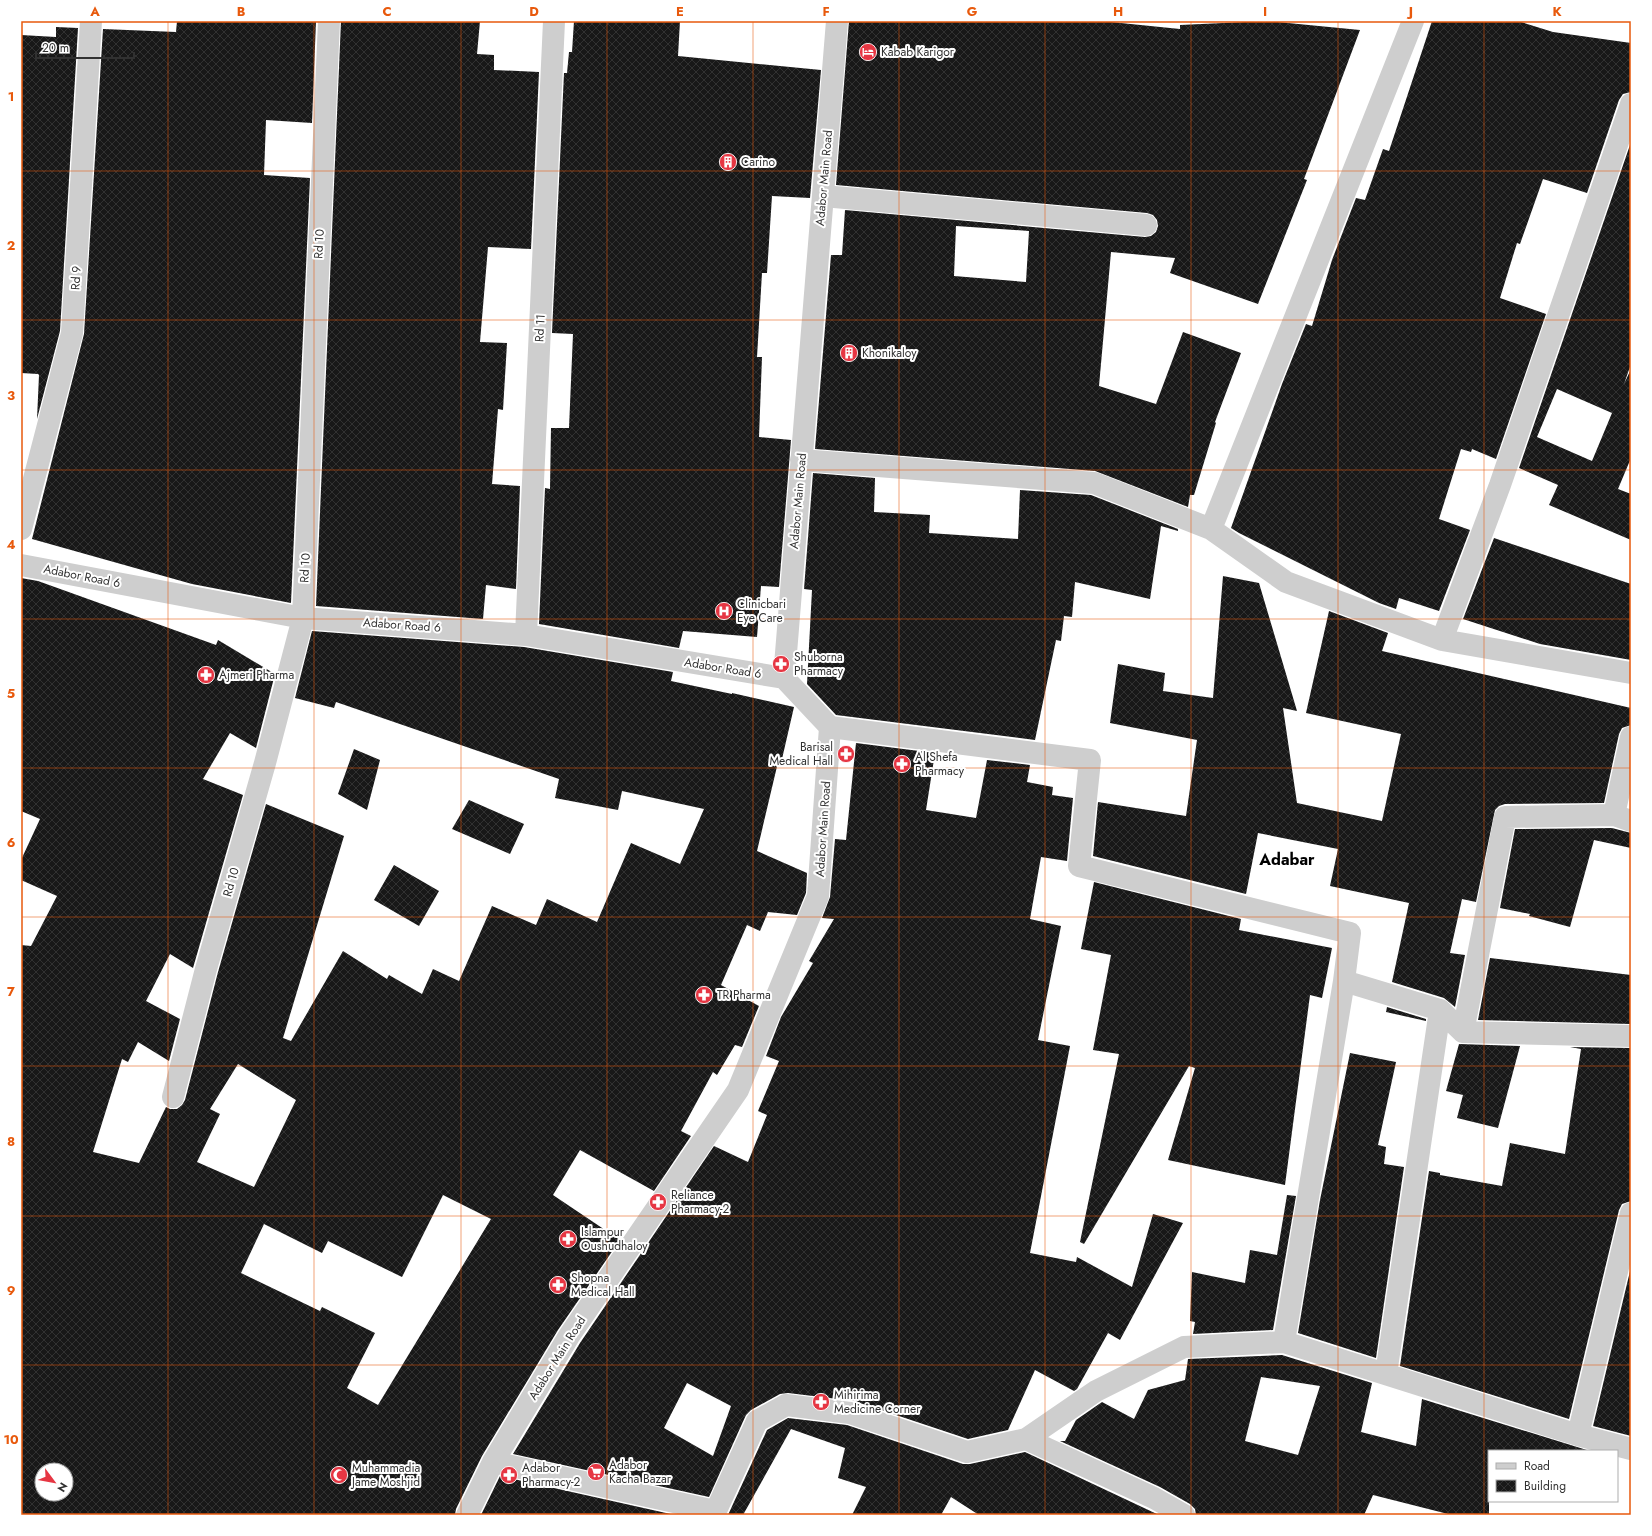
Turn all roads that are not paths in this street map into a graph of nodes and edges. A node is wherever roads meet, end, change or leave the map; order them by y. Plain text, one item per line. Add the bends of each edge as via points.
1 (91, 21) edge
2 (329, 21) edge
3 (554, 21) edge
4 (836, 21) edge
5 (1413, 21) edge
6 (1631, 104) edge
7 (823, 196) junction
8 (1146, 225) dead end
9 (802, 460) junction
10 (21, 529) edge
11 (1210, 529) junction
12 (21, 565) edge
13 (303, 618) junction
14 (526, 635) junction
15 (1442, 640) junction
16 (1631, 673) edge
17 (784, 678) junction
18 (830, 727) junction
19 (1631, 737) edge
20 (1622, 818) edge
21 (1344, 981) junction
22 (1440, 1010) junction
23 (1463, 1032) junction
24 (1631, 1036) edge
25 (172, 1098) dead end
26 (1631, 1213) edge
27 (1284, 1342) junction
28 (1386, 1374) junction
29 (1578, 1435) junction
30 (1026, 1439) junction
31 (1631, 1449) edge
32 (493, 1462) junction
33 (715, 1513) edge
34 (467, 1515) edge
35 (1184, 1515) edge

1 - 10 street, Rd 9 via 72,333
2 - 13 street, Rd 10
3 - 14 street, Rd 11
4 - 7 street, Adabor Main Road
5 - 11 street
6 - 15 street via 1500,484
7 - 8 street
7 - 9 street, Adabor Main Road
9 - 11 street via 1094,483
9 - 17 street, Adabor Main Road
11 - 15 street via 1286,582
12 - 13 street, Adabor Road 6
13 - 14 street, Adabor Road 6
13 - 25 street, Rd 10
14 - 17 street, Adabor Road 6
15 - 16 street
17 - 18 street
18 - 21 street via 1090,760 1080,866 1350,933
18 - 32 street, Adabor Main Road via 818,896 738,1090 569,1336
19 - 20 street
20 - 23 street via 1505,817
21 - 22 street
21 - 27 street
22 - 23 street
22 - 28 street
23 - 24 street
26 - 29 street
27 - 28 street
27 - 30 street via 1184,1347 1096,1391
28 - 29 street
29 - 31 street
30 - 33 street via 967,1452 850,1413 786,1405 757,1421
30 - 35 street via 1154,1498
32 - 33 street
32 - 34 street, Adabor Main Road

